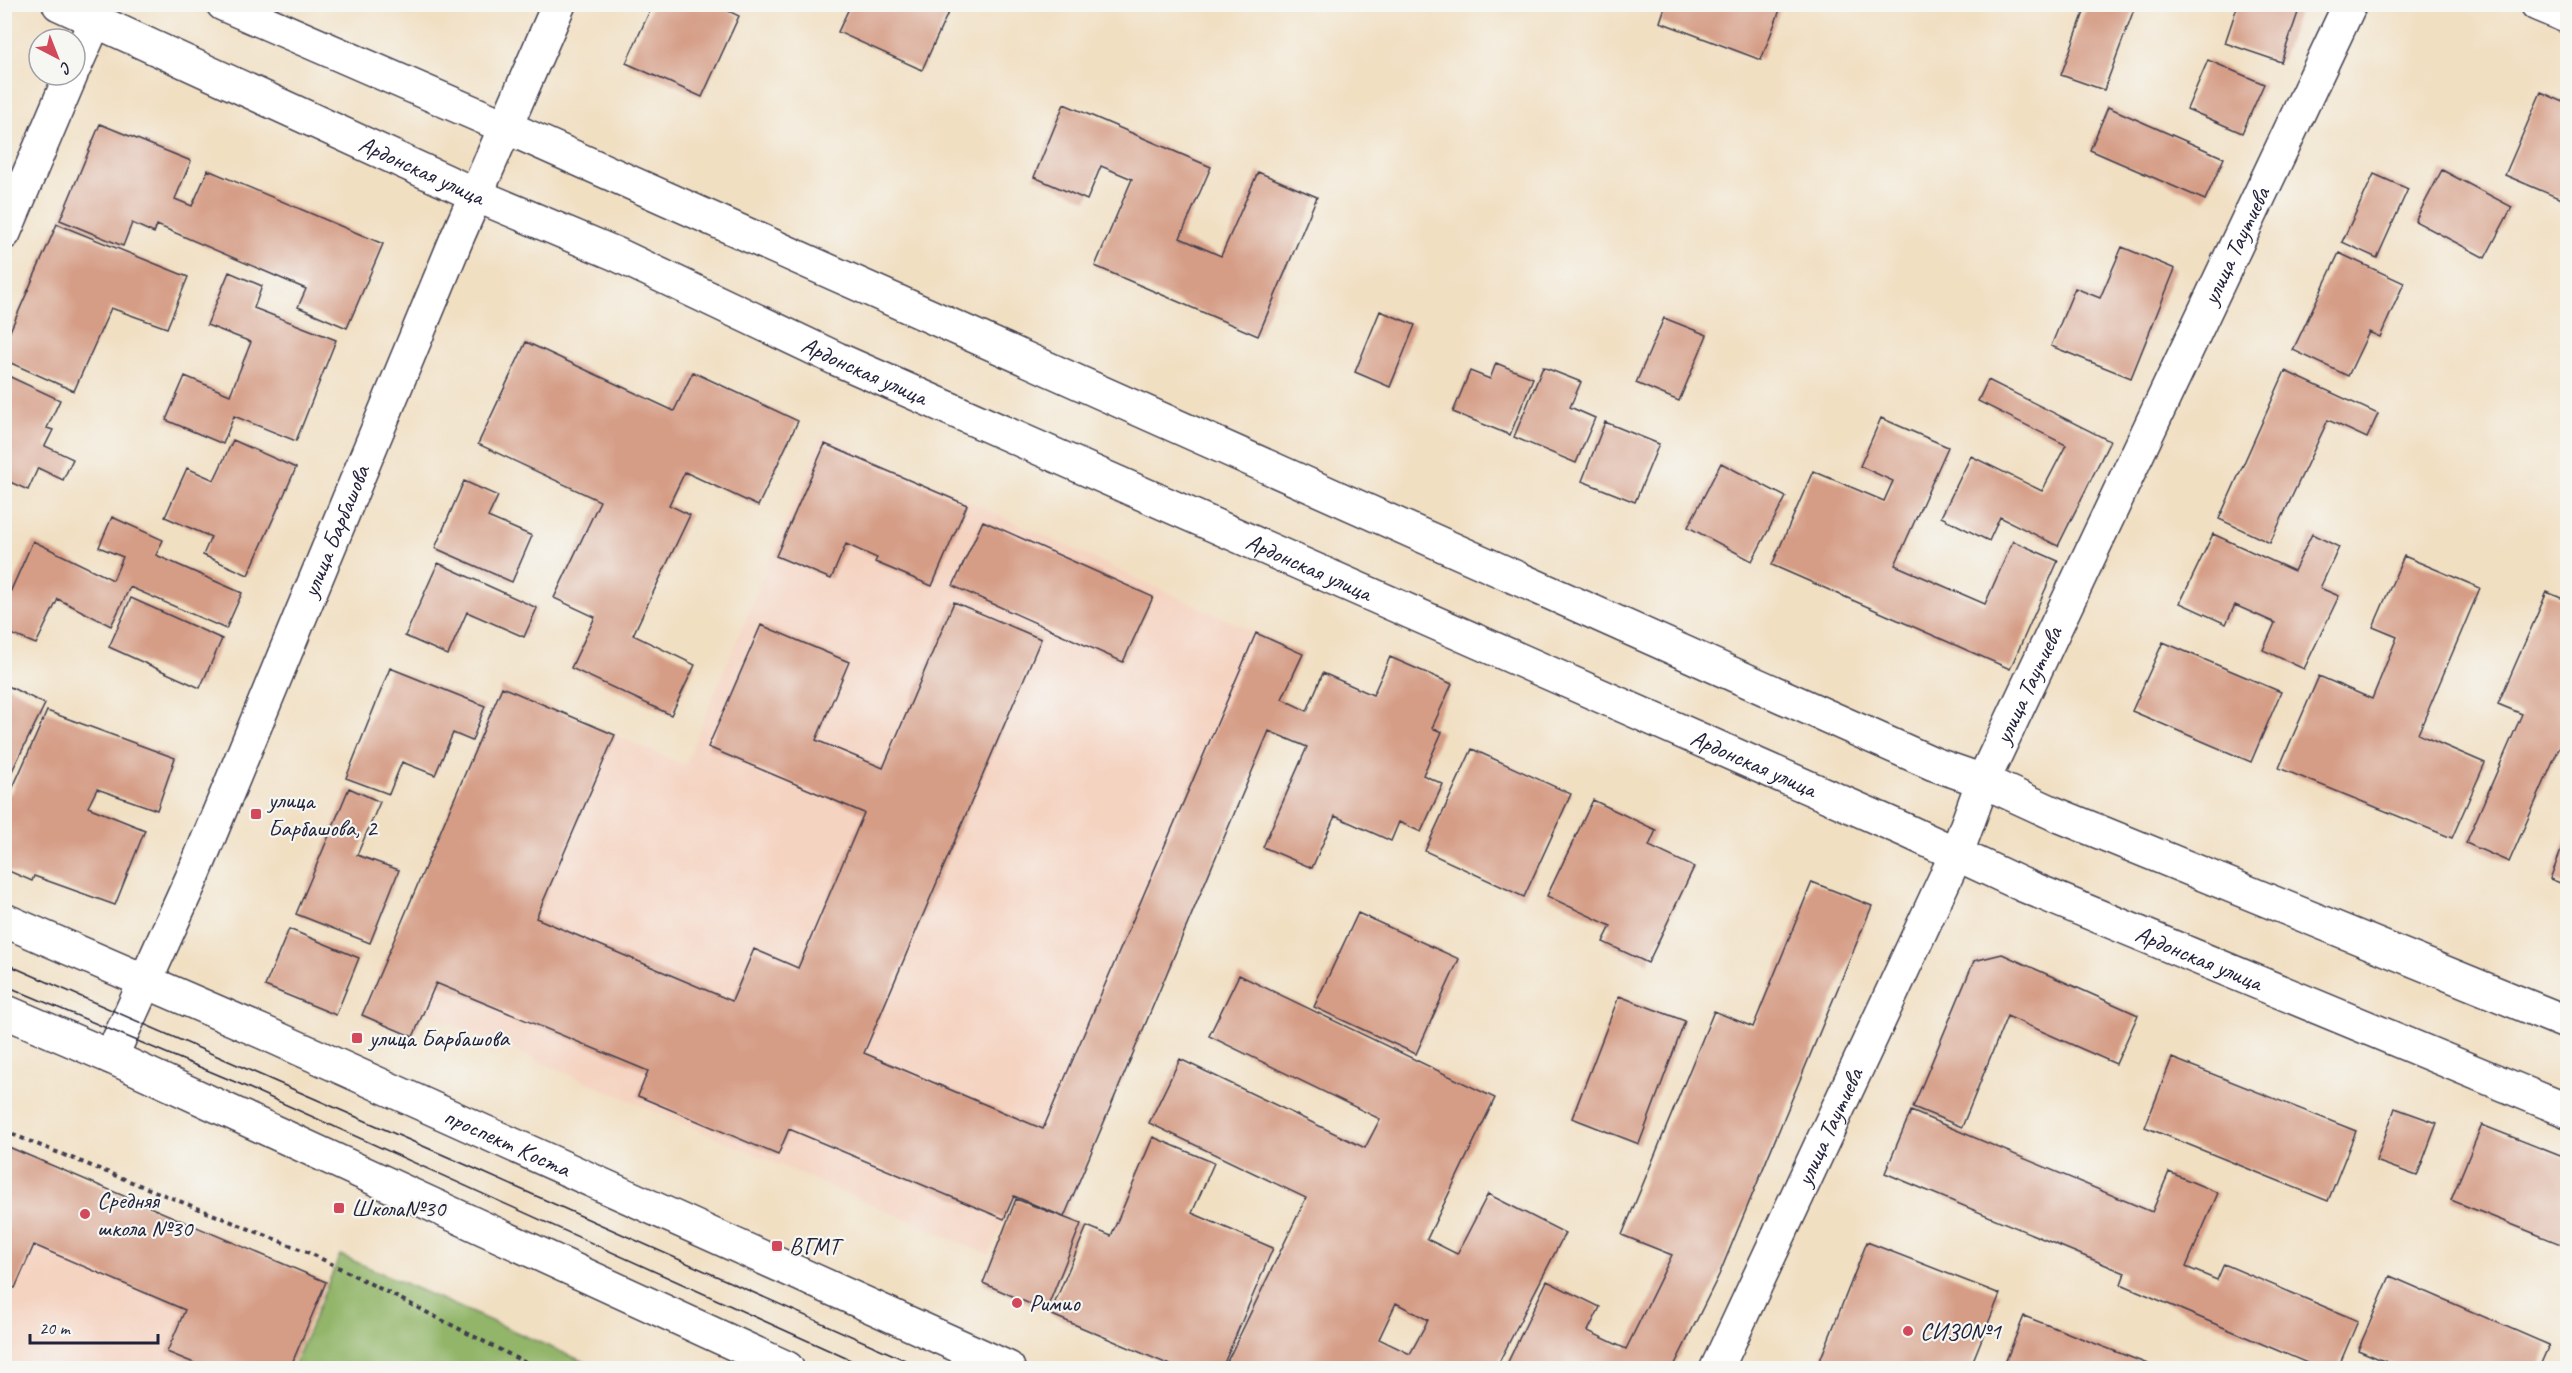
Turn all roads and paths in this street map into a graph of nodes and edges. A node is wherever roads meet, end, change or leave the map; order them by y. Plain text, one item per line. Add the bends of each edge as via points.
1 (59, 4) edge
2 (223, 4) edge
3 (559, 4) edge
4 (2350, 4) edge
5 (2537, 4) edge
6 (2568, 17) edge
7 (95, 21) junction
8 (87, 39) edge
9 (66, 87) edge
10 (506, 127) junction
11 (476, 195) junction
12 (4, 233) edge
13 (1983, 781) junction
14 (1956, 855) junction
15 (4, 920) edge
16 (146, 982) junction
17 (4, 1011) edge
18 (2568, 1023) edge
19 (111, 1057) junction
20 (2568, 1111) edge
21 (4, 1131) edge
22 (536, 1368) edge
23 (787, 1368) edge
24 (1008, 1368) edge
25 (1717, 1368) edge

1 - 7 main road, Ардонская улица
2 - 10 main road
3 - 10 main road, улица Барбашова
4 - 13 main road, улица Таутиева
5 - 6 main road
7 - 8 main road
7 - 11 main road, Ардонская улица
9 - 12 main road
10 - 11 main road, улица Барбашова
10 - 13 main road via 1934,764
11 - 14 main road, Ардонская улица via 616,254 837,359
11 - 16 main road, улица Барбашова
13 - 14 main road, улица Таутиева
13 - 18 main road
14 - 20 main road, Ардонская улица
14 - 25 main road, улица Таутиева
15 - 16 main road, проспект Коста
16 - 19 main road, улица Барбашова
16 - 24 main road, проспект Коста
17 - 19 main road
19 - 23 main road
21 - 22 path via 312,1254

